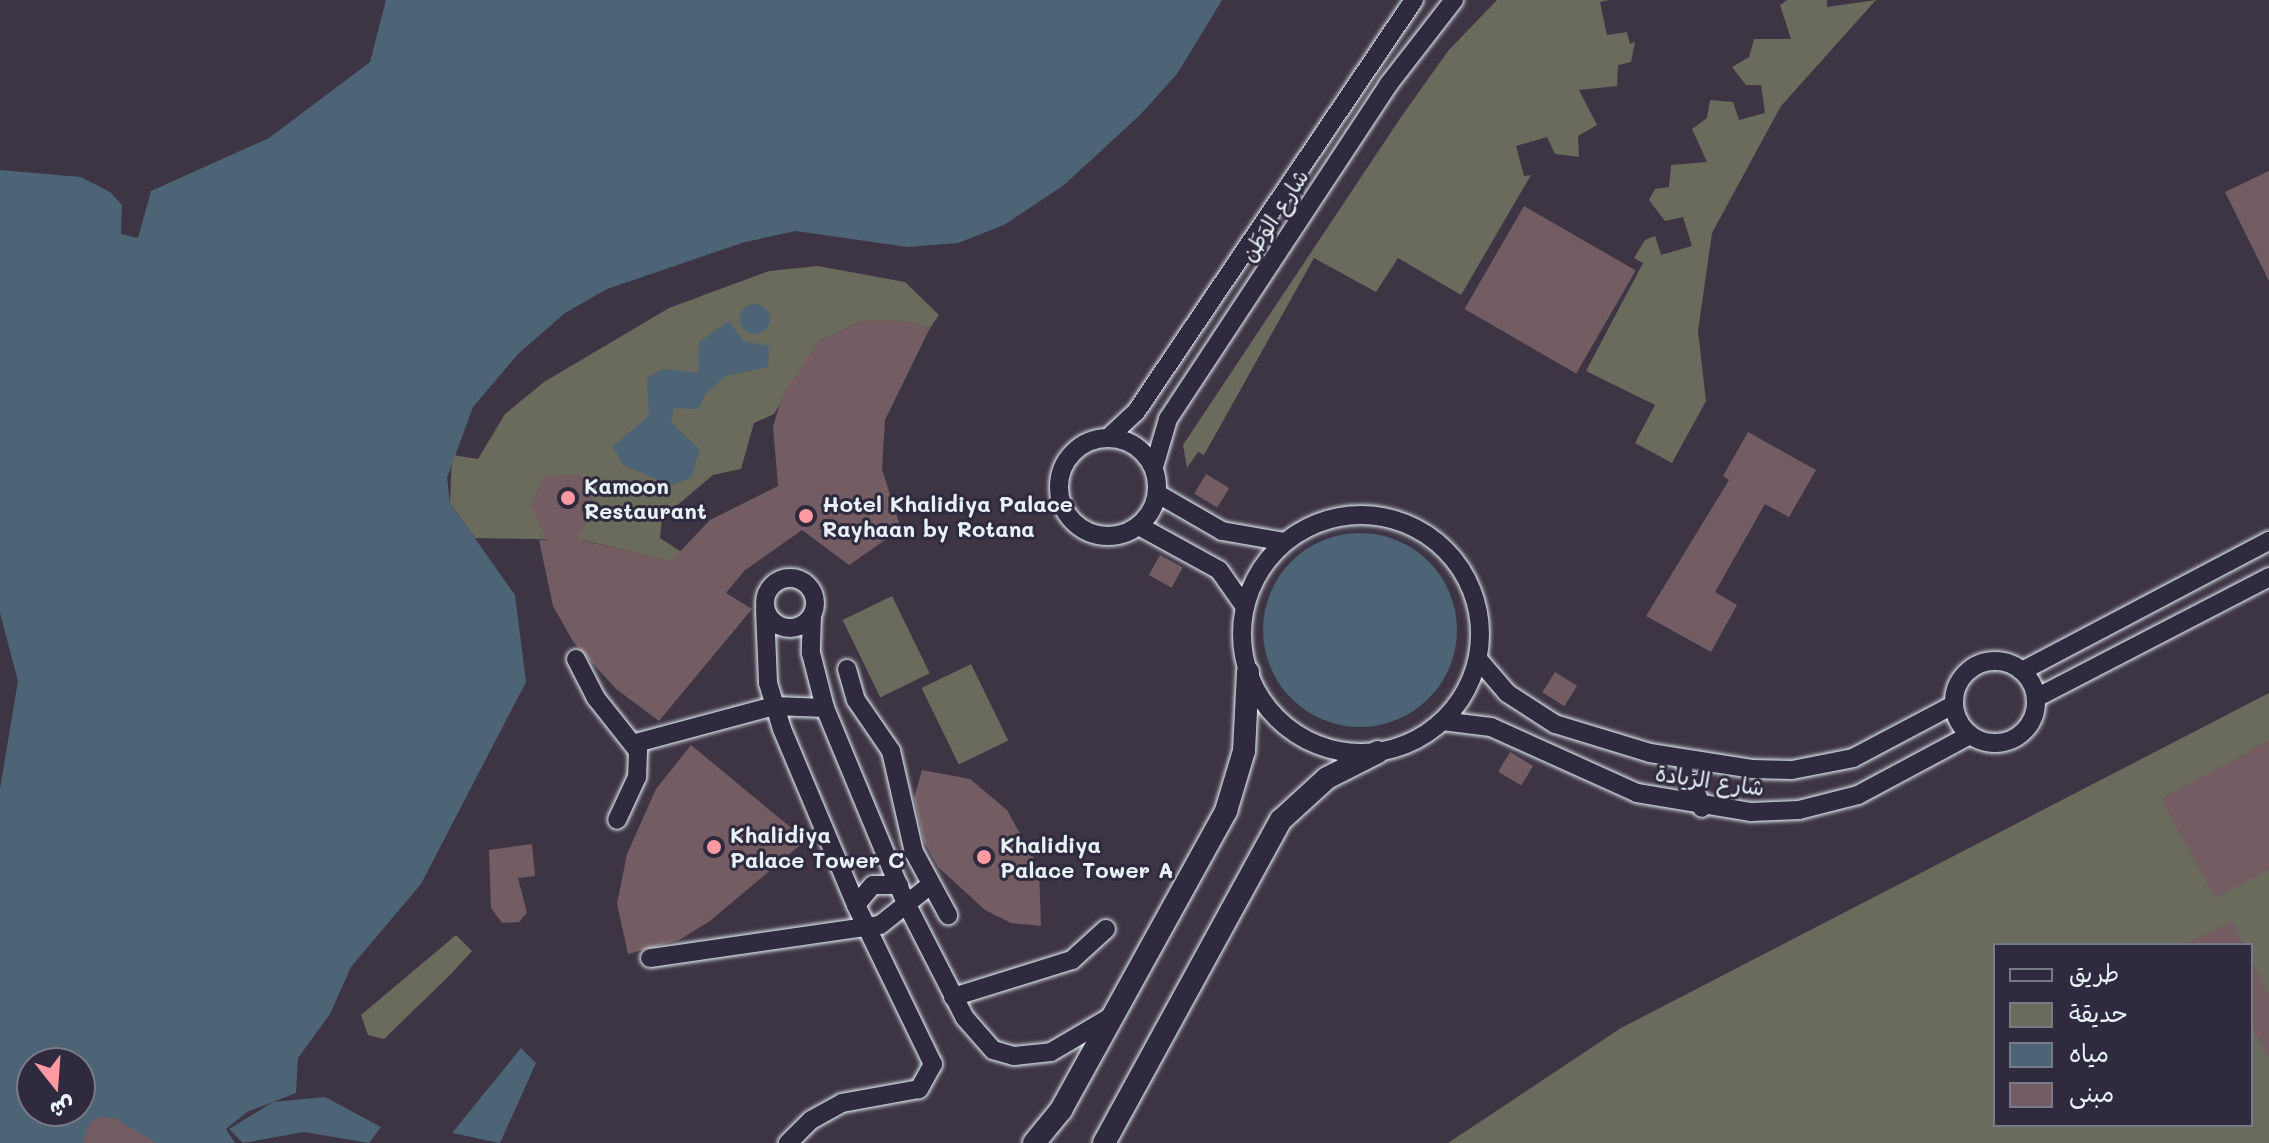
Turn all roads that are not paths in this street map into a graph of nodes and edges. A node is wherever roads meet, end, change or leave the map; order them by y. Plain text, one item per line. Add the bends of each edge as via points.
1 (1414, 0) edge
2 (1454, 0) edge
3 (1109, 437) junction
4 (1154, 467) junction
5 (1158, 494) junction
6 (1139, 526) junction
7 (2269, 541) edge
8 (1285, 542) junction
9 (2269, 577) edge
10 (1245, 607) junction
11 (765, 610) junction
12 (812, 616) junction
13 (576, 659) dead end
14 (1478, 659) junction
15 (847, 669) dead end
16 (2022, 671) junction
17 (1248, 672) junction
18 (2036, 698) junction
19 (1953, 705) junction
20 (774, 706) junction
21 (825, 708) junction
22 (862, 709) junction
23 (1442, 721) junction
24 (835, 725) junction
25 (1970, 735) junction
26 (636, 743) junction
27 (1378, 752) junction
28 (1684, 760) junction
29 (1702, 808) junction
30 (617, 820) dead end
31 (929, 886) junction
32 (902, 893) junction
33 (856, 905) junction
34 (948, 915) dead end
35 (865, 923) junction
36 (1106, 929) dead end
37 (650, 958) dead end
38 (953, 997) junction
39 (1111, 1016) junction
40 (788, 1143) edge
41 (1034, 1143) edge
42 (1104, 1143) edge

1 - 3 street, شارع الوَطَن via 1136,412
2 - 4 street, شارع الوَطَن via 1388,85 1168,419
3 - 4 street via 1136,445
3 - 6 street via 1084,444 1065,462 1060,500 1074,523 1097,535 1120,535
4 - 5 street
5 - 6 street
5 - 8 street via 1222,531
6 - 10 street via 1219,570
7 - 16 street
8 - 10 street via 1260,572
8 - 14 street via 1305,529 1351,515 1398,520 1420,530 1453,558 1475,595
9 - 18 street
10 - 17 street
11 - 12 street via 775,624 791,628
11 - 12 street via 770,586 792,577 813,591
11 - 20 street
12 - 21 street via 811,653
13 - 26 street via 596,698
14 - 23 street via 1465,693
14 - 28 street, شارع الرِّيادة via 1507,693 1545,719
15 - 22 street
16 - 18 street
16 - 19 street via 1998,661 1977,665 1960,679
17 - 27 street via 1271,713 1309,741
17 - 39 street via 1244,751 1233,793
18 - 25 street via 2033,719 2019,735 1989,743
19 - 25 street
19 - 28 street, شارع الرِّيادة via 1831,765 1772,770
20 - 21 street
20 - 26 street
20 - 33 street
21 - 24 street
22 - 24 street
22 - 31 street via 894,758 909,834
23 - 27 street via 1423,736
23 - 29 street, شارع الرِّيادة via 1491,727 1608,783
24 - 32 street
25 - 29 street, شارع الرِّيادة via 1879,786 1819,807 1779,813
26 - 30 street via 639,769
27 - 42 street via 1327,778 1281,820
28 - 29 street
31 - 32 street
31 - 34 street
32 - 33 street via 873,885
32 - 35 street via 894,920
32 - 38 street
33 - 35 street
35 - 37 street
35 - 40 street via 931,1049 929,1078 905,1095 842,1103 811,1120
36 - 38 street via 1072,960
38 - 39 street via 993,1050 1014,1056 1073,1043
39 - 41 street via 1061,1110

